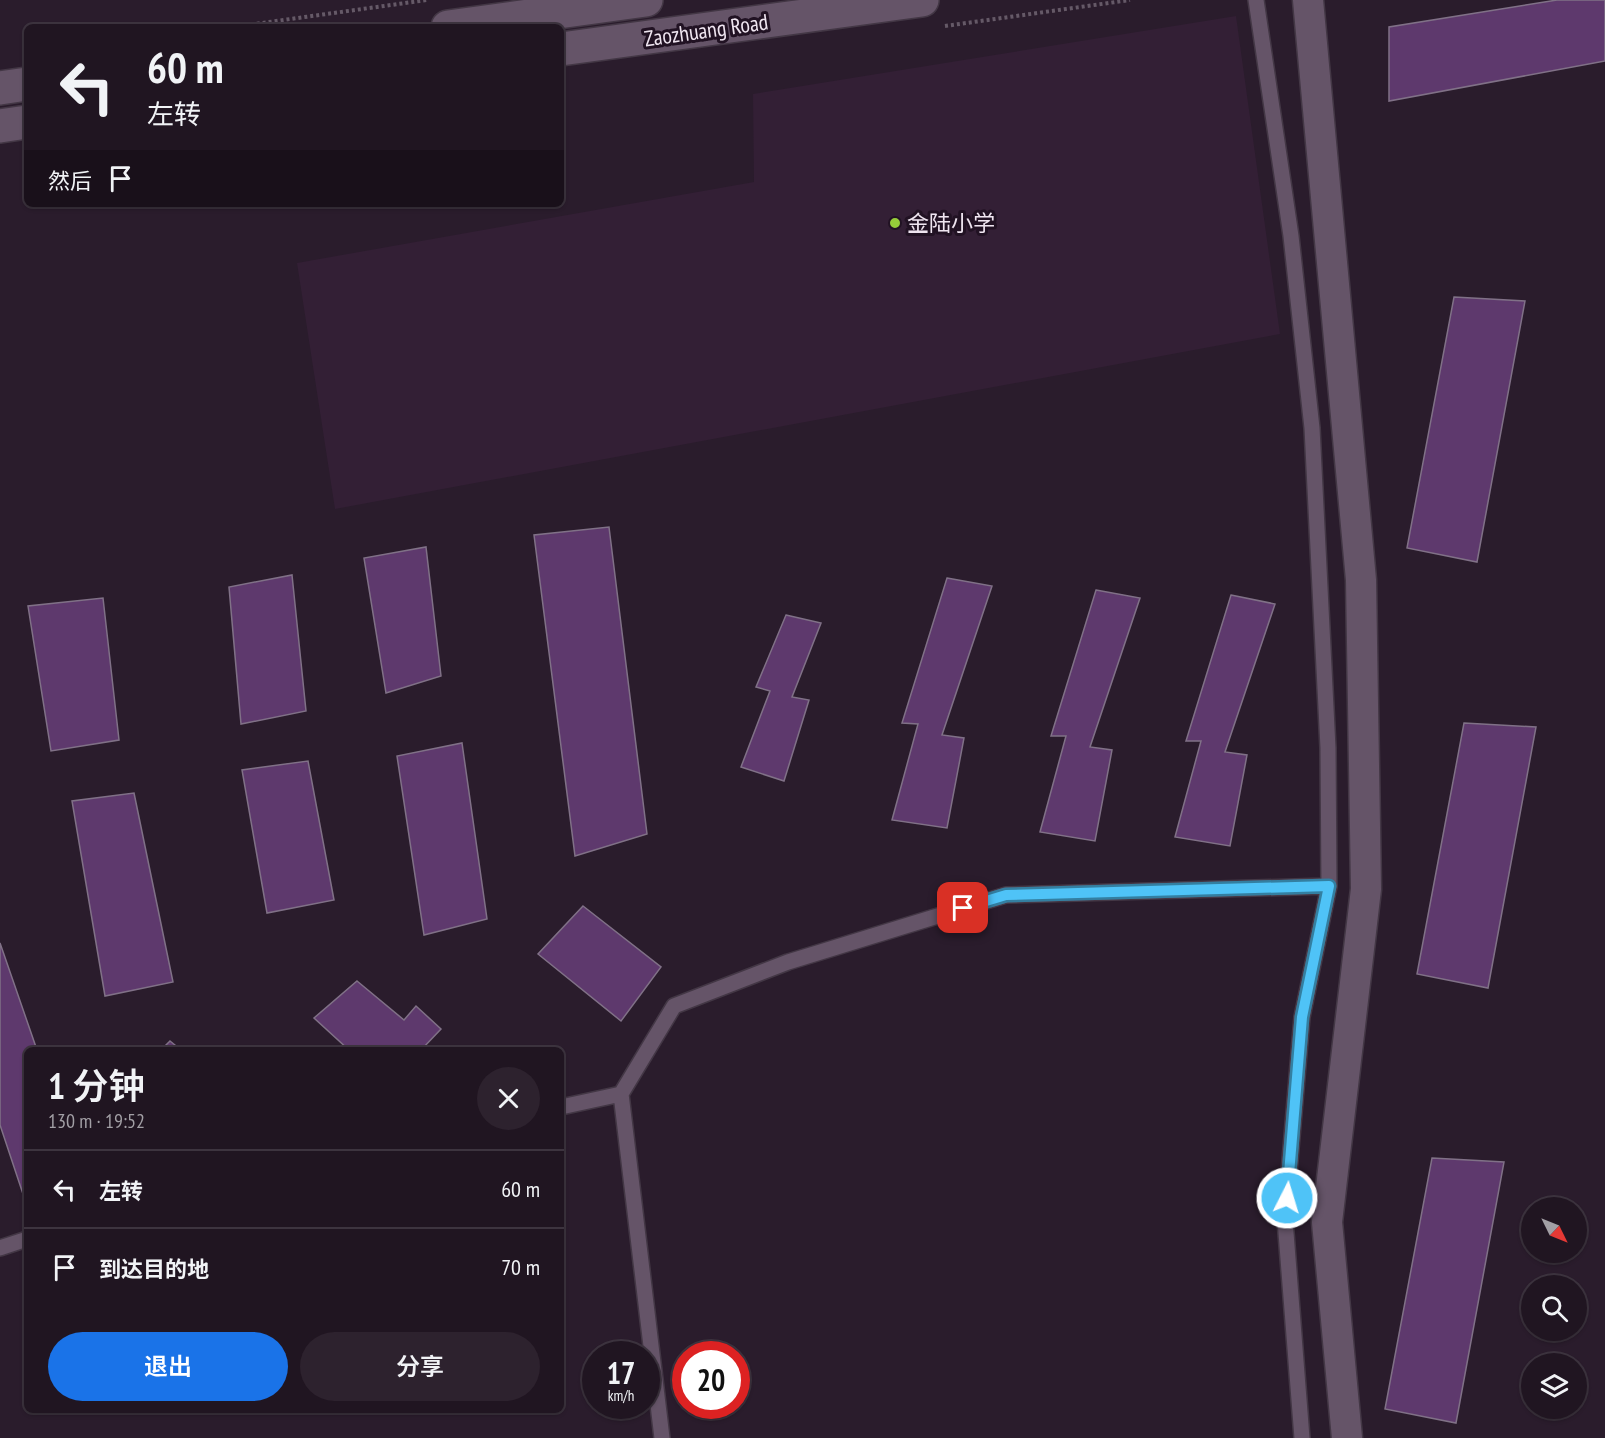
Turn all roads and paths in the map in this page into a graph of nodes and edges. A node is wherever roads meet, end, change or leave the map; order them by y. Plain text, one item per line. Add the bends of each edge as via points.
1 (428, 0) edge
2 (646, 0) edge
3 (922, 0) edge
4 (1256, 0) edge
5 (1308, 0) edge
6 (255, 24) edge
7 (470, 24) edge
8 (564, 49) edge
9 (24, 84) edge
10 (0, 88) edge
11 (24, 122) edge
12 (0, 126) edge
13 (1329, 886) junction
14 (621, 1094) junction
15 (564, 1106) edge
16 (24, 1240) edge
17 (0, 1248) edge
18 (662, 1438) edge
19 (1302, 1438) edge
20 (1347, 1438) edge

1 - 6 path
2 - 7 street, Zaozhuang Road
3 - 8 street, Zaozhuang Road
4 - 13 lane via 1291,236 1312,428 1328,748
5 - 20 street via 1361,580 1366,890 1327,1222
9 - 10 street
11 - 12 street
13 - 14 lane via 1006,895 788,962 674,1006
13 - 19 lane via 1302,1017 1285,1220
14 - 15 lane
14 - 18 lane
16 - 17 lane

